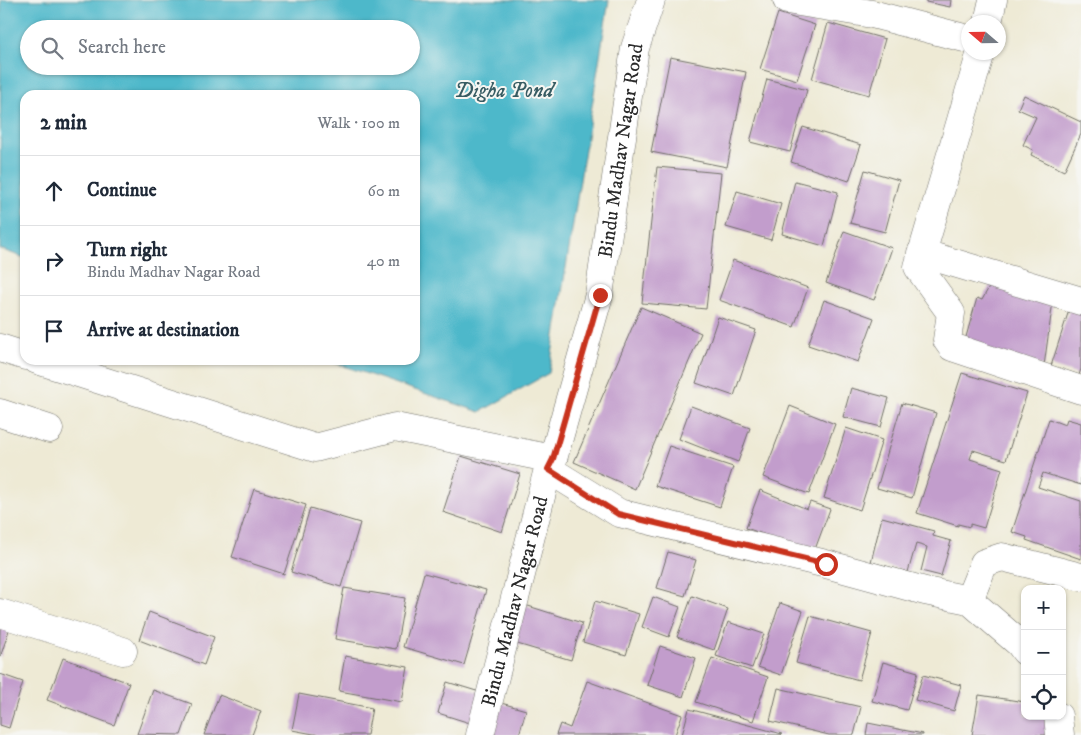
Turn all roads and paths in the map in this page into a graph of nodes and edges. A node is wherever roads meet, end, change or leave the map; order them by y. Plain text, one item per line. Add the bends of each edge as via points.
1 (651, 0) edge
2 (786, 0) edge
3 (993, 0) edge
4 (990, 15) edge
5 (961, 37) edge
6 (979, 60) edge
7 (921, 253) junction
8 (1081, 301) edge
9 (0, 348) edge
10 (20, 354) edge
11 (53, 365) edge
12 (1081, 390) edge
13 (0, 413) edge
14 (48, 429) dead end
15 (550, 464) junction
16 (1081, 577) edge
17 (969, 600) junction
18 (0, 613) edge
19 (1021, 646) edge
20 (124, 651) dead end
21 (1058, 720) edge
22 (480, 735) edge
23 (1060, 735) edge

1 - 15 street, Bindu Madhav Nagar Road via 635,48 600,295
2 - 5 street via 872,14
3 - 4 street
6 - 7 street
7 - 8 street
7 - 12 street via 918,267 952,313 947,340 952,347
9 - 10 street
11 - 15 street via 315,448 395,427
13 - 14 street
15 - 17 street via 618,514 826,564 924,592
15 - 22 street, Bindu Madhav Nagar Road
16 - 17 street via 1002,557 984,563
17 - 19 street
18 - 20 street
21 - 23 street

